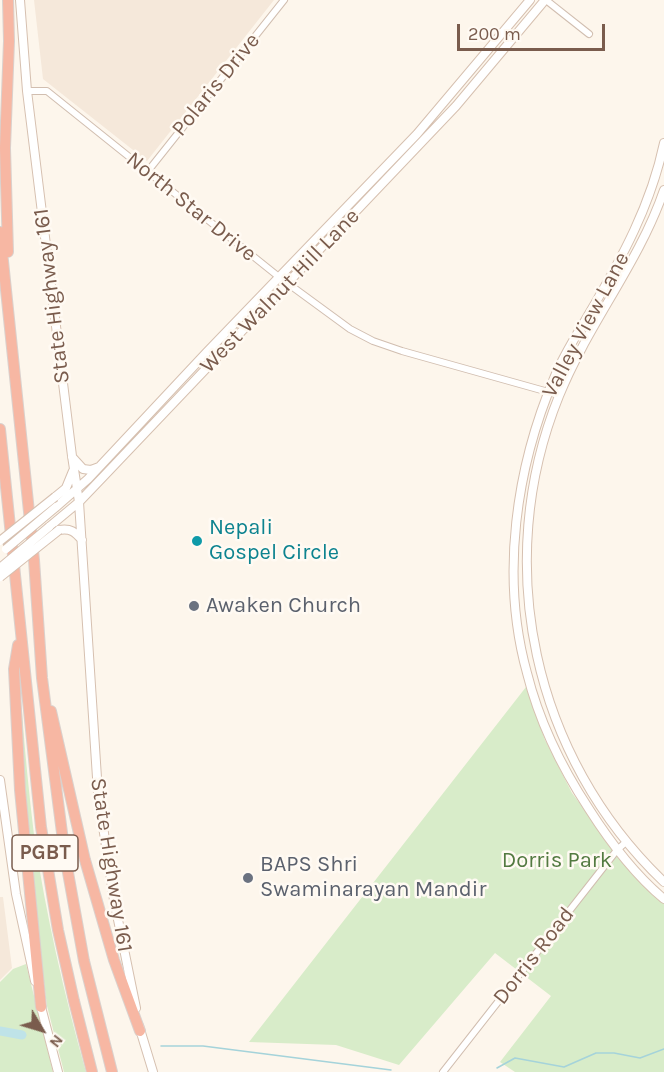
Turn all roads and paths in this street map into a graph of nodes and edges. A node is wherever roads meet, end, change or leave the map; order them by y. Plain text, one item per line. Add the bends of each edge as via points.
1 (8, 0) edge
2 (20, 0) edge
3 (284, 0) edge
4 (530, 0) edge
5 (546, 0) edge
6 (589, 34) dead end
7 (27, 91) junction
8 (420, 130) junction
9 (427, 137) junction
10 (664, 143) edge
11 (148, 171) junction
12 (664, 190) edge
13 (357, 196) junction
14 (365, 203) junction
15 (0, 232) edge
16 (279, 277) junction
17 (288, 284) junction
18 (6, 294) junction
19 (548, 393) junction
20 (559, 395) junction
21 (146, 424) junction
22 (0, 429) edge
23 (72, 456) junction
24 (99, 467) junction
25 (74, 469) junction
26 (78, 488) junction
27 (79, 502) junction
28 (0, 541) edge
29 (82, 541) junction
30 (0, 553) edge
31 (0, 568) edge
32 (0, 577) edge
33 (20, 630) junction
34 (42, 678) junction
35 (0, 780) edge
36 (3, 821) edge
37 (626, 842) junction
38 (617, 850) junction
39 (664, 882) edge
40 (664, 899) edge
41 (41, 1007) junction
42 (140, 1031) junction
43 (57, 1072) edge
44 (92, 1072) edge
45 (112, 1072) edge
46 (153, 1072) edge
47 (443, 1072) edge

1 - 18 highway
2 - 7 main road, State Highway 161
3 - 11 street, Polaris Drive
4 - 8 main road, West Walnut Hill Lane
5 - 6 street
5 - 9 main road, West Walnut Hill Lane
7 - 11 street, North Star Drive via 47,91
7 - 23 main road, State Highway 161
8 - 9 main road
8 - 13 main road, West Walnut Hill Lane
9 - 14 main road, West Walnut Hill Lane
10 - 19 main road, Valley View Lane via 638,224
11 - 16 street, North Star Drive
12 - 20 main road, Valley View Lane via 649,228
13 - 14 main road
13 - 16 main road, West Walnut Hill Lane
14 - 17 main road, West Walnut Hill Lane
15 - 18 highway
16 - 17 street, North Star Drive
16 - 21 main road, West Walnut Hill Lane
17 - 19 street, North Star Drive via 373,341
17 - 21 main road, West Walnut Hill Lane
18 - 34 highway via 34,560
19 - 20 street, North Star Drive
19 - 38 main road, Valley View Lane via 530,447 518,512 513,561 516,614 535,700 571,778
20 - 37 main road, Valley View Lane via 541,451 530,512 526,576 531,631 541,676 567,747 593,795
21 - 24 main road, West Walnut Hill Lane
21 - 27 main road, West Walnut Hill Lane
22 - 33 highway
23 - 24 main road via 83,469
23 - 25 main road, State Highway 161
24 - 26 main road, West Walnut Hill Lane
25 - 26 main road, State Highway 161
25 - 28 main road, bridge via 66,488
26 - 27 main road, State Highway 161
26 - 30 main road, West Walnut Hill Lane, bridge
27 - 29 main road, State Highway 161
27 - 31 main road, West Walnut Hill Lane, bridge
29 - 32 main road, bridge via 74,531 59,530
29 - 42 main road, State Highway 161 via 98,793
33 - 41 highway via 14,669 20,790
33 - 44 highway, PGBT via 46,862
34 - 42 highway via 85,860 114,960
34 - 45 highway, PGBT via 71,891
35 - 36 main road
36 - 41 main road
37 - 38 street, Dorris Road
37 - 39 main road, Valley View Lane
38 - 40 main road, Valley View Lane
38 - 47 street, Dorris Road
41 - 43 main road
42 - 46 main road, State Highway 161

